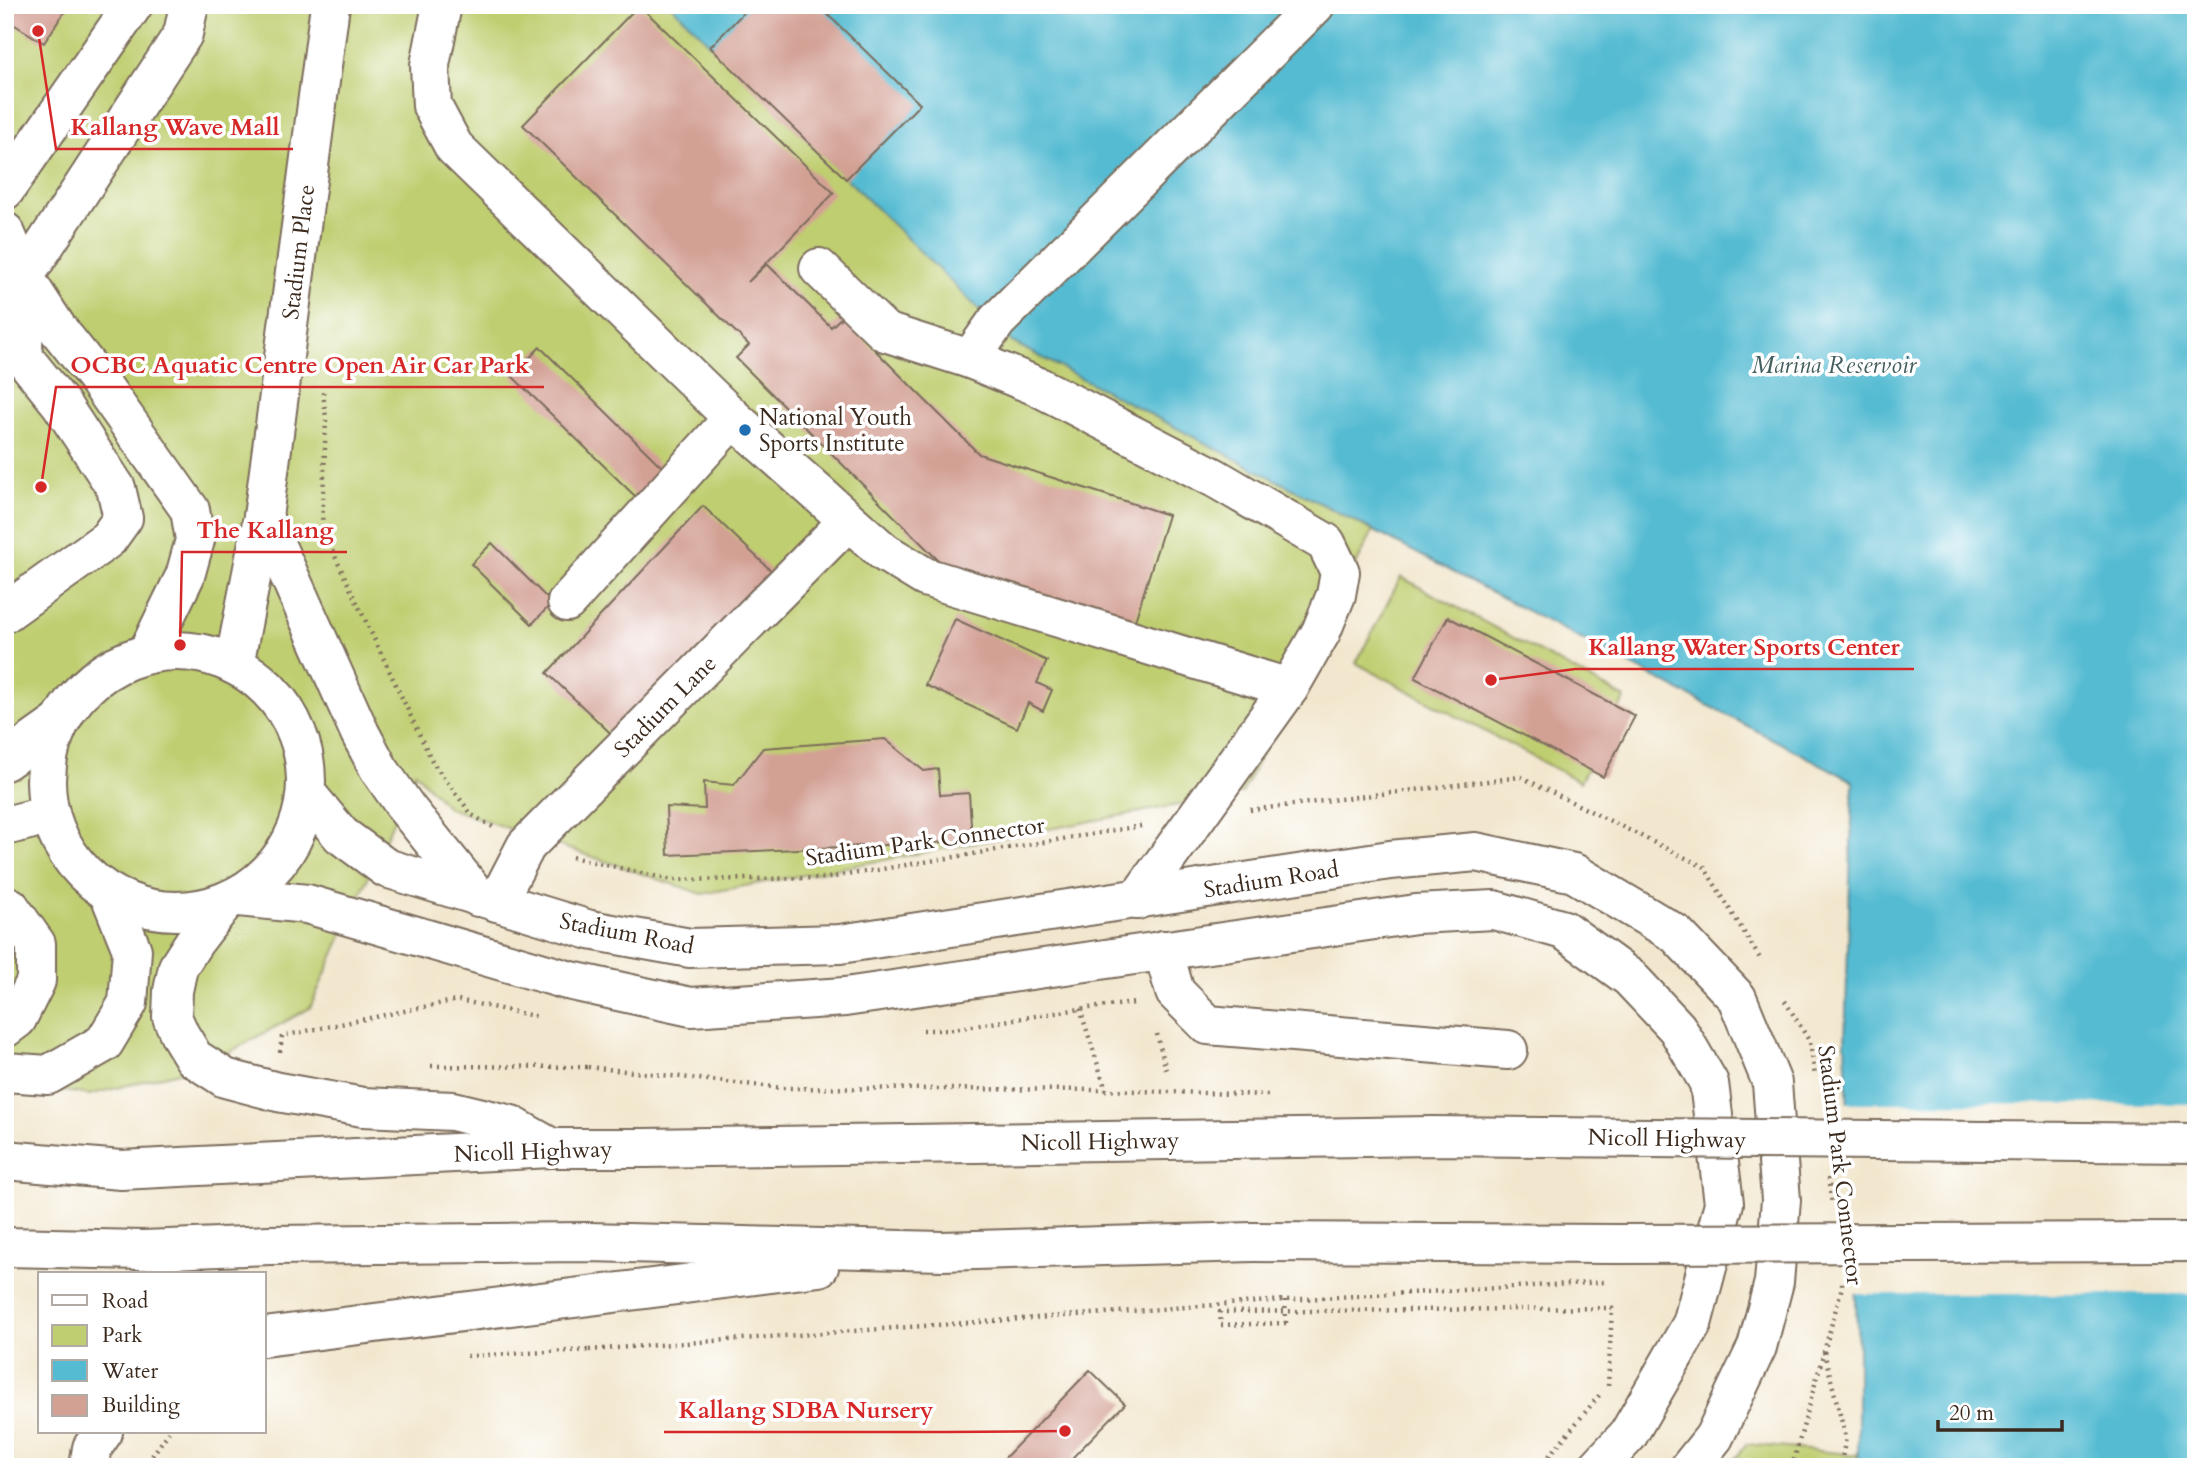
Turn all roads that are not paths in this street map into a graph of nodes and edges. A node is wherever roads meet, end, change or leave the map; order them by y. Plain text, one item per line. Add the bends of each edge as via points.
1 (133, 5) edge
2 (189, 5) edge
3 (330, 5) edge
4 (442, 5) edge
5 (1315, 5) edge
6 (5, 190) edge
7 (5, 232) edge
8 (819, 268) dead end
9 (24, 277) junction
10 (970, 359) junction
11 (733, 418) junction
12 (263, 517) junction
13 (848, 521) junction
14 (567, 602) dead end
15 (5, 613) edge
16 (147, 654) junction
17 (234, 665) junction
18 (1289, 688) junction
19 (60, 722) junction
20 (5, 761) edge
21 (306, 793) junction
22 (50, 815) junction
23 (5, 827) edge
24 (109, 893) junction
25 (488, 899) junction
26 (231, 900) junction
27 (1137, 901) junction
28 (5, 905) edge
29 (1163, 950) junction
30 (5, 1028) edge
31 (1508, 1050) dead end
32 (5, 1072) edge
33 (2196, 1143) edge
34 (551, 1148) junction
35 (5, 1160) edge
36 (2196, 1242) edge
37 (5, 1247) edge
38 (943, 1251) junction
39 (266, 1337) edge
40 (102, 1434) edge
41 (89, 1467) edge
42 (1598, 1467) edge
43 (1690, 1467) edge

1 - 6 main road
2 - 9 main road via 183,34
3 - 12 main road, Stadium Place
4 - 11 main road via 430,65 432,106 454,146
5 - 10 main road via 997,321
7 - 9 main road
8 - 10 main road via 885,332
9 - 15 main road via 23,356 116,488 123,518 108,539
9 - 16 main road via 190,510 195,540 185,576
10 - 18 main road via 1039,387 1215,478 1326,543 1340,572 1336,595
11 - 13 main road
11 - 14 main road
12 - 17 main road, Stadium Place
12 - 25 main road via 379,769 407,809
13 - 18 main road via 884,552 925,577
13 - 25 main road, Stadium Lane via 526,846
16 - 17 main road via 192,652
16 - 19 main road via 111,668 82,691
17 - 21 main road via 267,687 290,718 304,755
18 - 27 main road
19 - 20 main road
19 - 22 main road via 46,767
21 - 25 main road, Stadium Road via 341,835 386,868
21 - 26 main road via 296,835 272,870
22 - 23 main road
22 - 24 main road via 72,860
24 - 26 main road via 145,908 185,912
24 - 32 main road via 132,950 128,1003 104,1043 48,1075
25 - 27 main road, Stadium Road via 590,930 690,948 840,944
26 - 29 main road via 307,904 567,981 691,1007 845,997
26 - 34 main road via 178,967 172,1017 194,1058 225,1078 278,1092 363,1107 453,1111 488,1119 511,1125
27 - 43 main road, Stadium Road via 1390,860 1476,852 1574,873 1676,934 1737,999 1772,1083 1781,1200 1773,1282 1757,1347 1714,1437
28 - 30 main road via 36,944 36,981 17,1019
29 - 31 main road via 1175,992 1208,1025
29 - 42 main road via 1416,914 1494,910 1564,930 1630,978 1677,1028 1709,1083 1724,1203 1692,1324 1628,1435
33 - 34 main road, Nicoll Highway, bridge via 1433,1136
34 - 35 main road, Nicoll Highway via 121,1170
36 - 38 main road, bridge via 1253,1242
37 - 38 main road via 143,1250 589,1242
38 - 39 main road
40 - 41 main road via 92,1448

